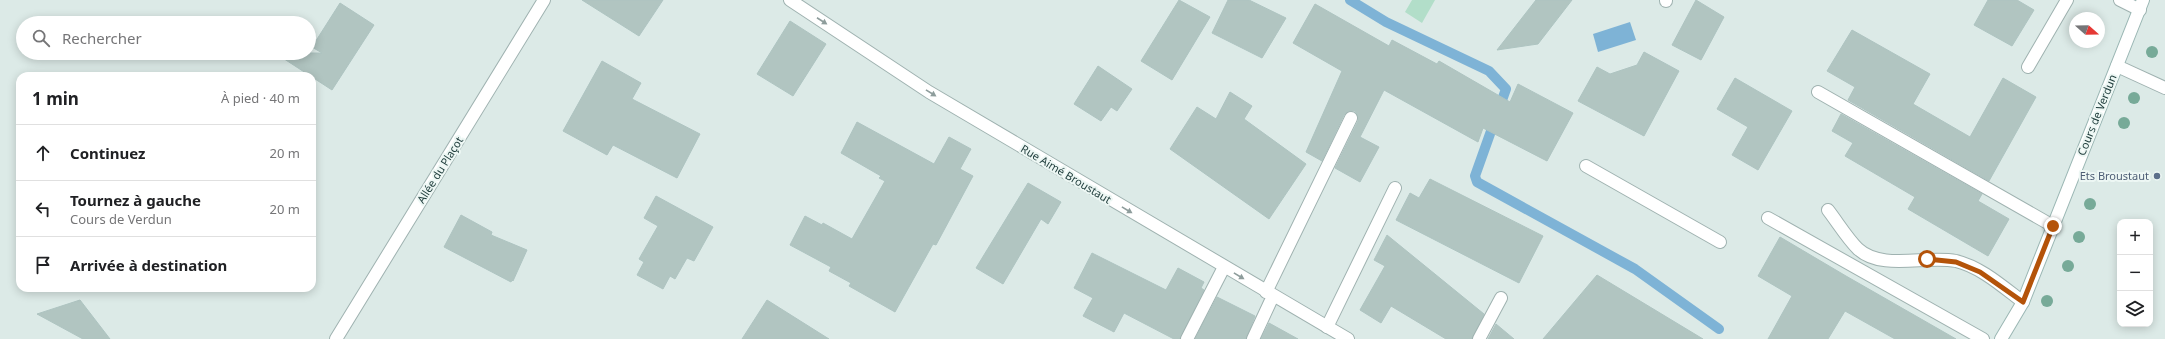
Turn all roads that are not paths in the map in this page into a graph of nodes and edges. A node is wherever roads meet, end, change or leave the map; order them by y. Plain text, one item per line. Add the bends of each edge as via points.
1 (544, 0) edge
2 (790, 0) edge
3 (2068, 0) edge
4 (2120, 0) edge
5 (2142, 5) edge
6 (2117, 66) junction
7 (2028, 67) dead end
8 (2165, 88) edge
9 (1818, 92) dead end
10 (1351, 118) dead end
11 (1586, 166) dead end
12 (1395, 188) dead end
13 (1828, 210) dead end
14 (1768, 218) dead end
15 (2053, 226) junction
16 (1720, 242) dead end
17 (1224, 267) junction
18 (1270, 294) junction
19 (1501, 298) dead end
20 (2023, 302) junction
21 (1327, 327) junction
22 (336, 339) edge
23 (1188, 339) edge
24 (1253, 339) edge
25 (1348, 339) edge
26 (1479, 339) edge
27 (1983, 339) edge
28 (2001, 339) edge

1 - 22 street, Allée du Plaçot
2 -> 17 street, Rue Aimé Broustaut via 929,92
3 - 7 street
4 - 5 street
5 - 6 street, Cours de Verdun
6 - 8 street
6 - 15 street, Cours de Verdun
9 - 15 street
10 - 18 street
11 - 16 street
12 - 21 street
13 - 20 street via 1859,249 1885,262 1927,259 1956,262 1980,272
14 - 27 street
15 - 20 street, Cours de Verdun
17 -> 18 street, Rue Aimé Broustaut
17 - 23 street
18 - 21 street, Rue Aimé Broustaut
18 - 24 street
19 - 26 street
20 - 28 street, Cours de Verdun
21 - 25 street, Rue Aimé Broustaut

